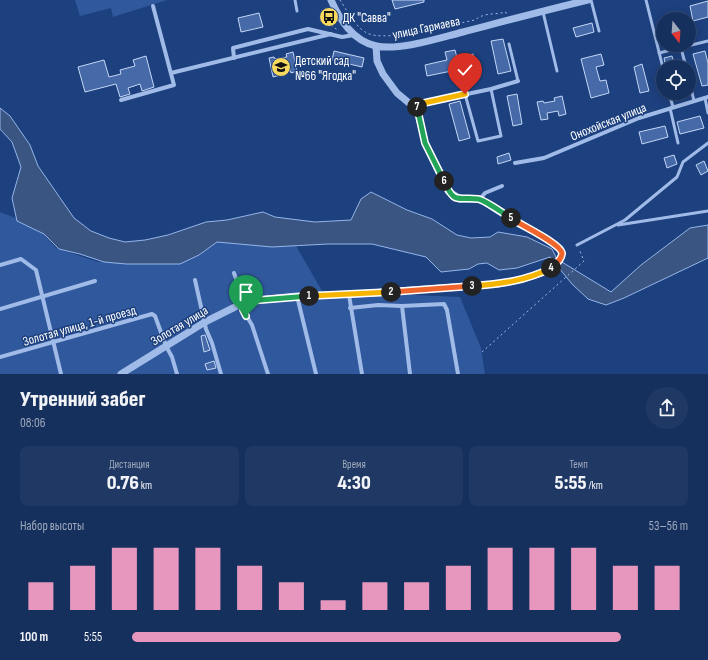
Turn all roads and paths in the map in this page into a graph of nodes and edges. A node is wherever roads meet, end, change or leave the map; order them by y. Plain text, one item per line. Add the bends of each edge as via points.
1 (295, 0) edge
2 (588, 0) edge
3 (591, 0) edge
4 (646, 0) edge
5 (334, 1) edge
6 (153, 6) dead end
7 (297, 11) dead end
8 (543, 11) junction
9 (508, 20) junction
10 (599, 31) dead end
11 (331, 34) junction
12 (354, 35) junction
13 (346, 36) junction
14 (708, 41) edge
15 (509, 44) dead end
16 (696, 44) edge
17 (376, 46) junction
18 (663, 52) edge
19 (659, 53) junction
20 (234, 58) junction
21 (661, 60) edge
22 (557, 71) dead end
23 (171, 73) junction
24 (518, 81) joint
25 (491, 88) junction
26 (465, 94) junction
27 (706, 97) edge
28 (121, 100) dead end
29 (670, 100) edge
30 (694, 101) joint
31 (671, 107) junction
32 (415, 108) junction
33 (708, 113) edge
34 (708, 142) edge
35 (678, 143) dead end
36 (515, 163) dead end
37 (502, 186) dead end
38 (480, 199) junction
39 (708, 212) edge
40 (614, 226) junction
41 (577, 245) joint
42 (0, 264) edge
43 (234, 273) dead end
44 (195, 280) dead end
45 (95, 281) dead end
46 (349, 295) junction
47 (298, 296) junction
48 (42, 297) junction
49 (243, 302) junction
50 (402, 306) junction
51 (350, 308) junction
52 (0, 309) edge
53 (205, 322) junction
54 (54, 342) junction
55 (166, 346) junction
56 (482, 352) dead end
57 (0, 357) edge
58 (61, 374) edge
59 (121, 374) edge
60 (177, 374) edge
61 (221, 374) edge
62 (268, 374) edge
63 (316, 374) edge
64 (362, 374) edge
65 (410, 374) edge
66 (458, 374) edge

1 - 7 lane
2 - 8 street, улица Гармаева
3 - 10 lane
4 - 19 lane
5 - 9 path via 359,27 367,33 380,36 475,20 493,13 506,12
5 - 12 street via 341,20
5 - 13 path via 328,5 332,26
6 - 23 street
8 - 9 street, улица Гармаева
8 - 22 lane
9 - 17 street, улица Гармаева via 422,42 390,47
11 - 13 street
11 - 20 street
11 - 20 street via 308,29 233,48
12 - 13 street
12 - 17 street, улица Гармаева
14 - 16 lane
15 - 24 lane
17 - 32 street via 377,61 383,74 398,93
18 - 19 lane
19 - 21 lane
20 - 23 street
23 - 28 street via 174,85
24 - 25 street
25 - 26 street
25 - 26 lane via 501,136 478,142
26 - 32 street via 424,103
27 - 30 street, Онохойская улица
27 - 33 lane
29 - 31 lane
30 - 31 street, Онохойская улица
31 - 35 lane
31 - 36 street, Онохойская улица via 544,158
32 - 38 street via 425,143 448,191 460,200
34 - 40 lane via 683,162 677,177 625,220
37 - 38 street via 485,193
38 - 46 street, Золотая улица via 544,237 560,250 560,260 552,268 541,273 498,284
39 - 40 lane
40 - 41 lane
41 - 56 path via 584,261
42 - 48 street via 21,259 36,270
43 - 49 street
44 - 53 street
45 - 48 street
46 - 47 street, Золотая улица
46 - 51 street
47 - 49 street, Золотая улица
47 - 63 street
48 - 52 street
48 - 54 street
49 - 53 street, Золотая улица
49 - 62 street via 243,310 252,325
50 - 51 street
50 - 65 street
50 - 66 street via 444,304
51 - 64 street
53 - 55 street, Золотая улица
53 - 61 street
54 - 55 street, Золотая улица, 1-й проезд via 152,314
54 - 57 street, Золотая улица, 1-й проезд
54 - 58 street
55 - 59 street, Золотая улица
55 - 60 street

